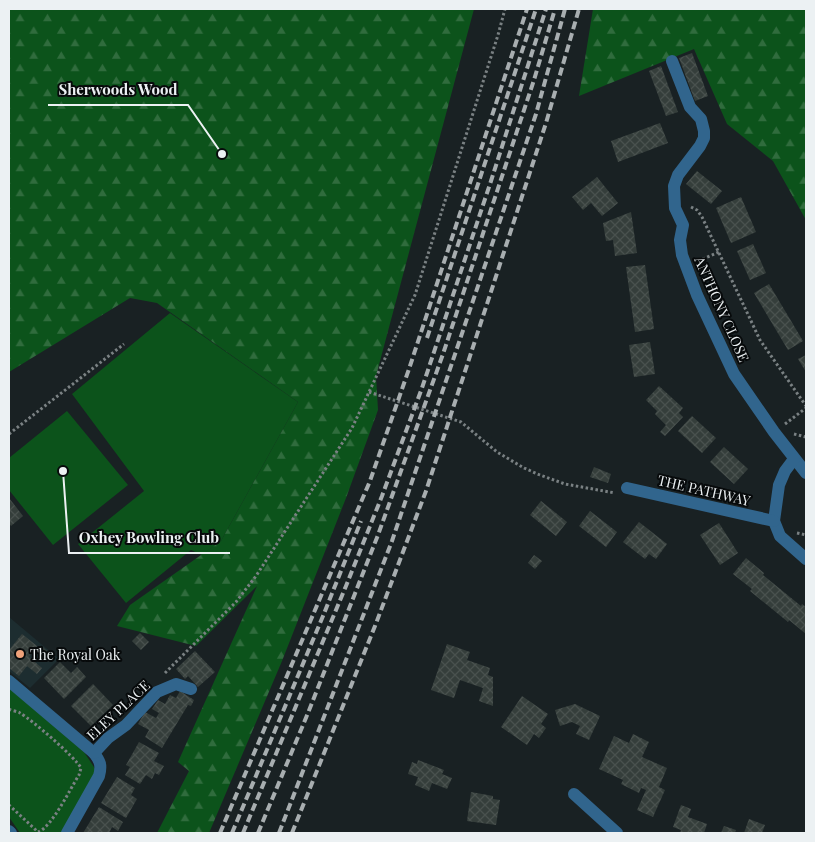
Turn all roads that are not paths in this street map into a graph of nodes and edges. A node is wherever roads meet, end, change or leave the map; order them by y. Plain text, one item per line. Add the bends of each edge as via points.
1 (672, 61) dead end
2 (794, 459) junction
3 (806, 473) edge
4 (627, 488) road end
5 (774, 521) junction
6 (806, 559) edge
7 (9, 681) edge
8 (191, 689) dead end
9 (94, 753) junction
10 (574, 794) dead end
11 (67, 833) edge
12 (617, 833) edge

1 - 2 street, ANTHONY CLOSE via 690,107 701,119 704,131 700,146 678,175 674,186 675,206 683,225 682,255 714,335 734,374
2 - 3 street, ANTHONY CLOSE
2 - 5 street via 779,484
4 - 5 street, THE PATHWAY
5 - 6 street via 780,536
7 - 9 street
8 - 9 street, ELEY PLACE via 176,684 156,692
9 - 11 street via 102,768 100,776
10 - 12 street

